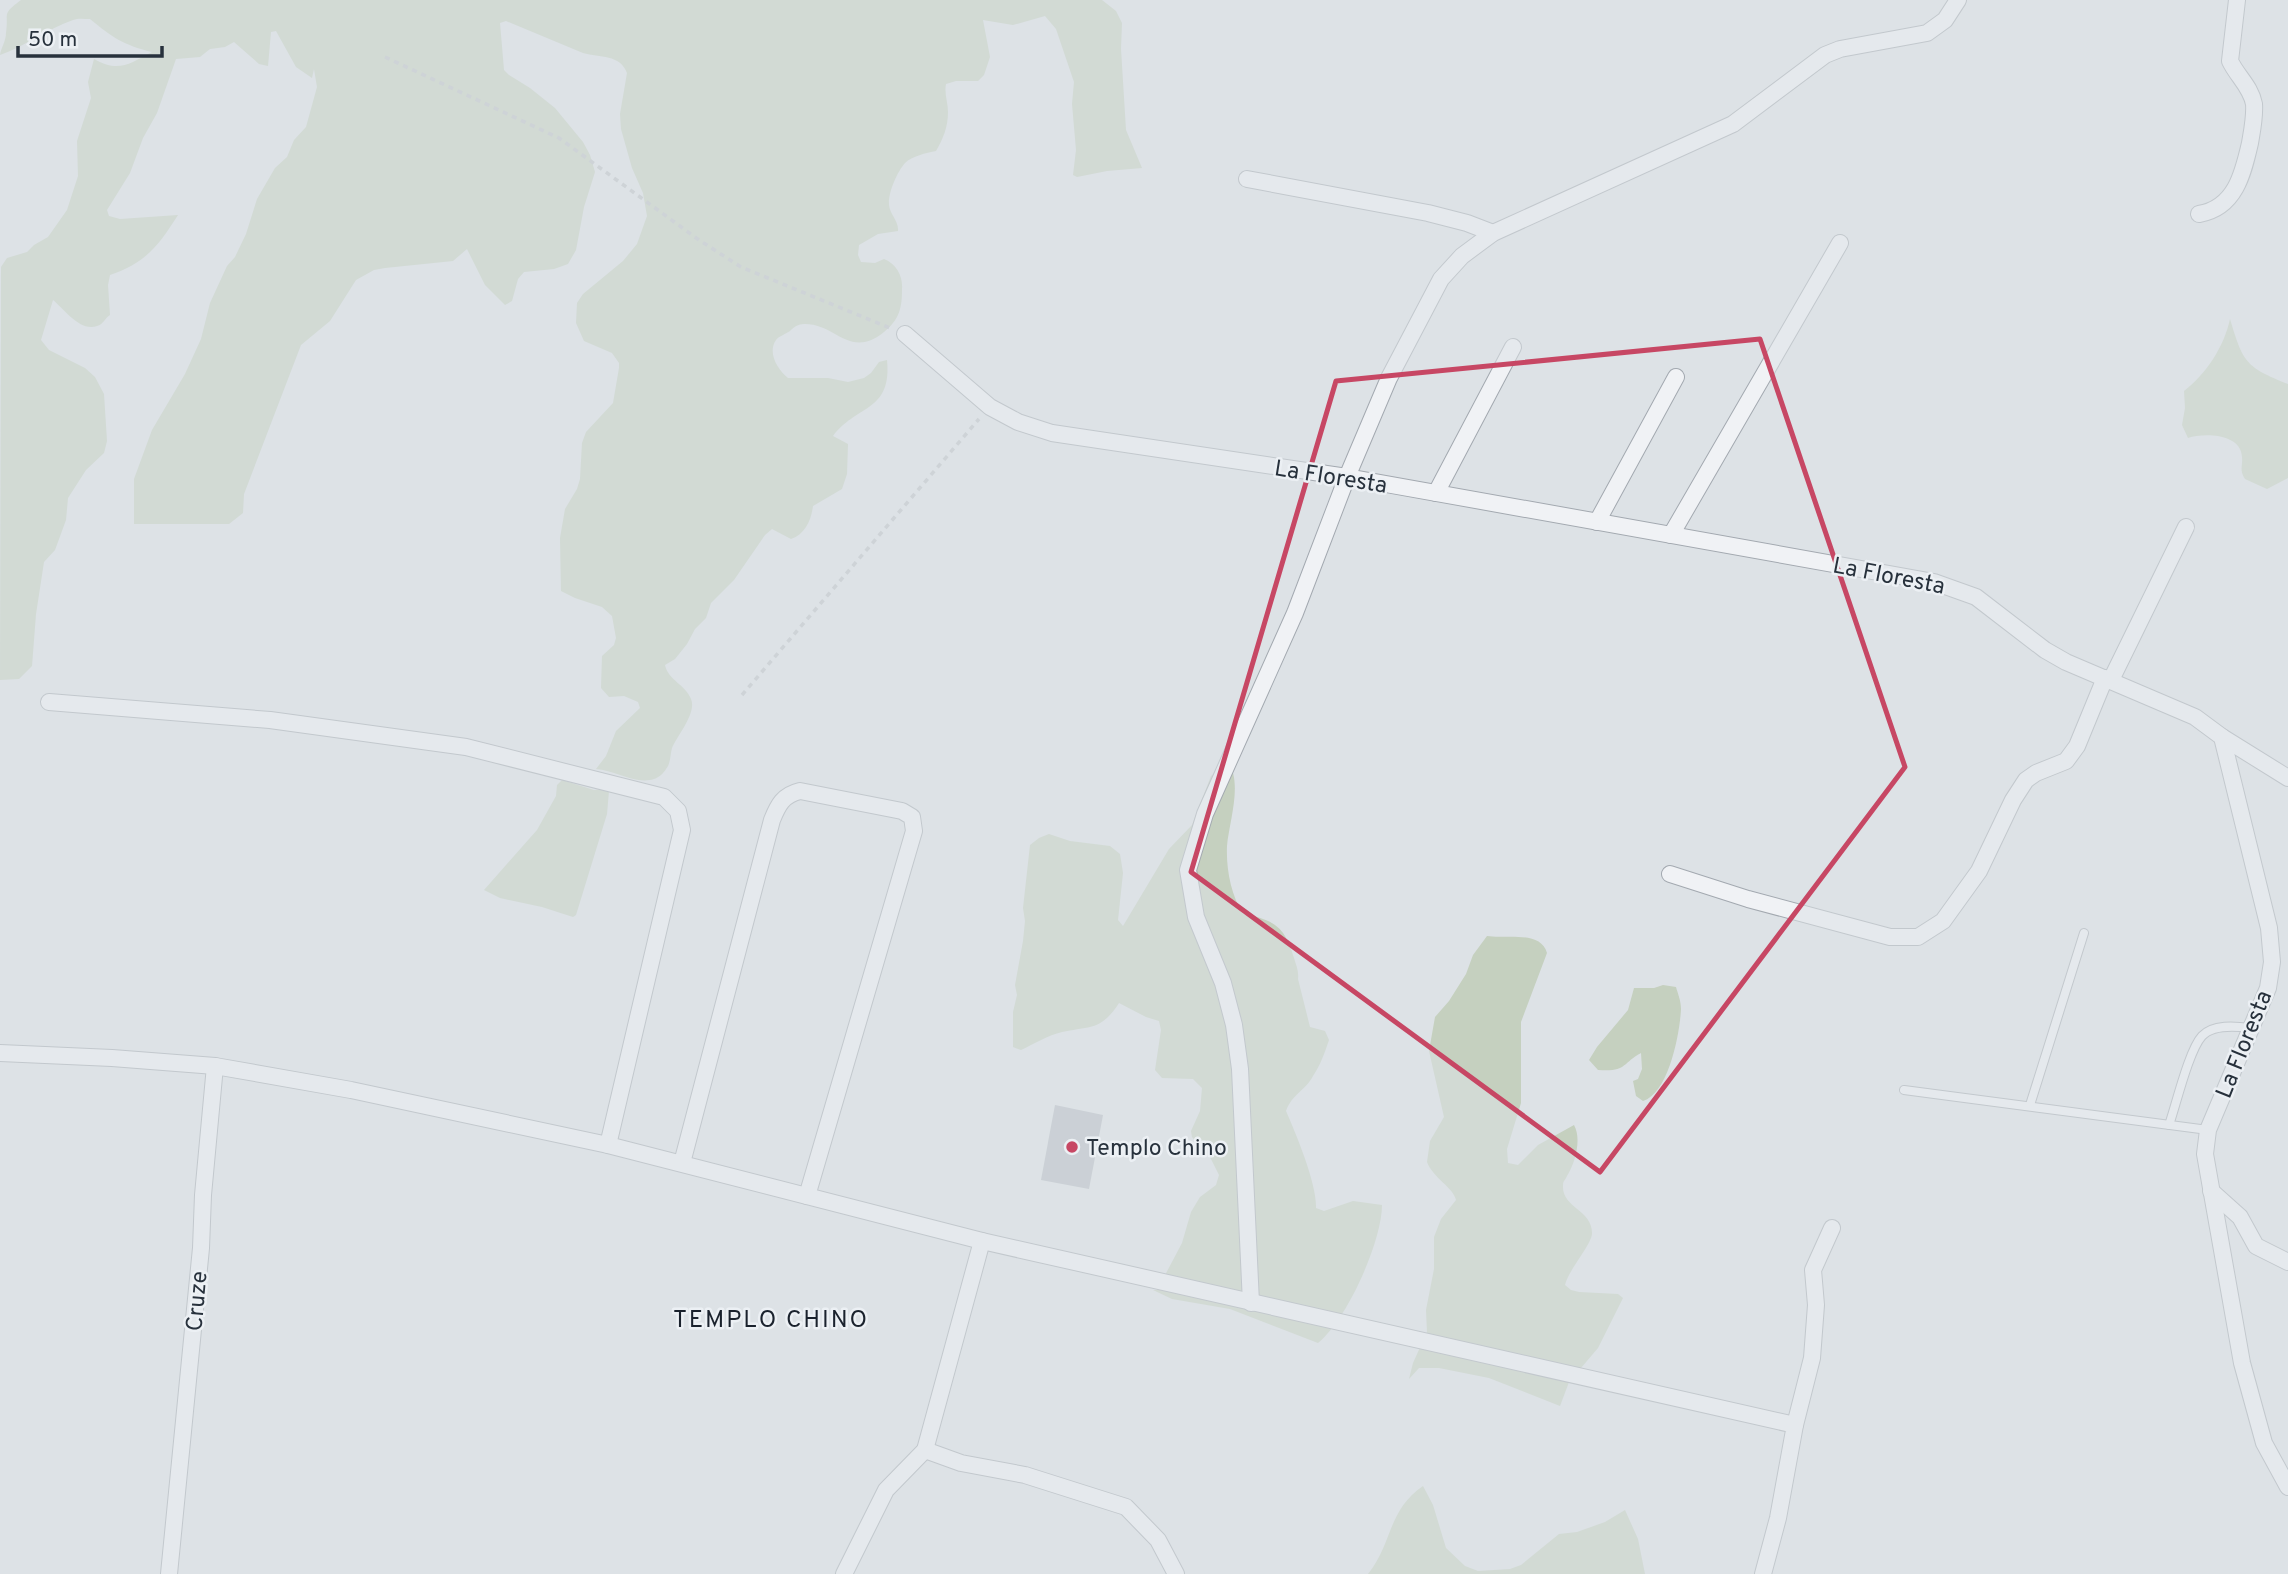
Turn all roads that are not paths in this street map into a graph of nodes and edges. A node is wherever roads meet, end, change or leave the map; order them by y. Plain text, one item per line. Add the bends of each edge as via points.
1 (1958, 0) edge
2 (2237, 0) edge
3 (1247, 179) dead end
4 (2199, 214) dead end
5 (1493, 233) junction
6 (1840, 243) dead end
7 (905, 334) road end
8 (1513, 347) dead end
9 (1675, 377) dead end
10 (1348, 477) junction
11 (1436, 493) junction
12 (1597, 522) junction
13 (2186, 527) dead end
14 (1671, 535) junction
15 (2108, 679) junction
16 (48, 702) dead end
17 (2222, 737) junction
18 (2288, 778) edge
19 (1670, 874) dead end
20 (2084, 933) dead end
21 (2250, 1028) junction
22 (0, 1053) edge
23 (215, 1066) junction
24 (1904, 1090) dead end
25 (2030, 1105) junction
26 (2169, 1125) junction
27 (2208, 1130) junction
28 (608, 1145) junction
29 (682, 1163) junction
30 (2211, 1191) junction
31 (807, 1196) junction
32 (1832, 1228) dead end
33 (982, 1241) junction
34 (2288, 1262) edge
35 (1251, 1303) junction
36 (1795, 1424) junction
37 (925, 1450) junction
38 (2288, 1487) edge
39 (169, 1574) edge
40 (844, 1574) edge
41 (1176, 1574) edge
42 (1763, 1574) edge

1 - 5 street via 1945,20 1927,33 1825,55 1732,124
2 - 4 street via 2230,61 2254,103 2253,125 2237,188 2224,203
3 - 5 street via 1428,213
5 - 10 street via 1441,279 1389,378
6 - 14 street
7 - 10 street, La Floresta via 990,407 1052,433
8 - 11 street
9 - 12 street
10 - 11 street, La Floresta
10 - 35 street via 1295,613 1205,814 1188,870 1196,918 1223,983 1234,1025
11 - 12 street, La Floresta
12 - 14 street, La Floresta
13 - 15 street
14 - 15 street, La Floresta via 1952,587 1976,597 2066,663
15 - 17 street, La Floresta via 2195,716
15 - 19 street via 2066,761 2026,780 1979,871 1943,921 1918,937 1890,937 1748,900
16 - 28 street via 270,720 466,747 664,797 678,811 682,830
17 - 18 street
17 - 21 street, La Floresta via 2269,928 2272,962
20 - 25 lane
21 - 26 lane via 2229,1026 2202,1036
21 - 27 street, La Floresta
22 - 23 street
23 - 28 street
23 - 39 street, Cruze
24 - 25 lane
25 - 26 lane
26 - 27 lane
27 - 30 street, La Floresta via 2205,1154
28 - 29 street
29 - 31 street
29 - 31 street via 780,803 800,792 902,811 912,817 914,831
30 - 34 street via 2240,1217 2256,1247
30 - 38 street, La Floresta via 2242,1363 2264,1443
31 - 33 street
32 - 36 street via 1813,1270 1812,1358
33 - 35 street
33 - 37 street
35 - 36 street
36 - 42 street
37 - 40 street via 886,1490
37 - 41 street via 1126,1507 1158,1540

